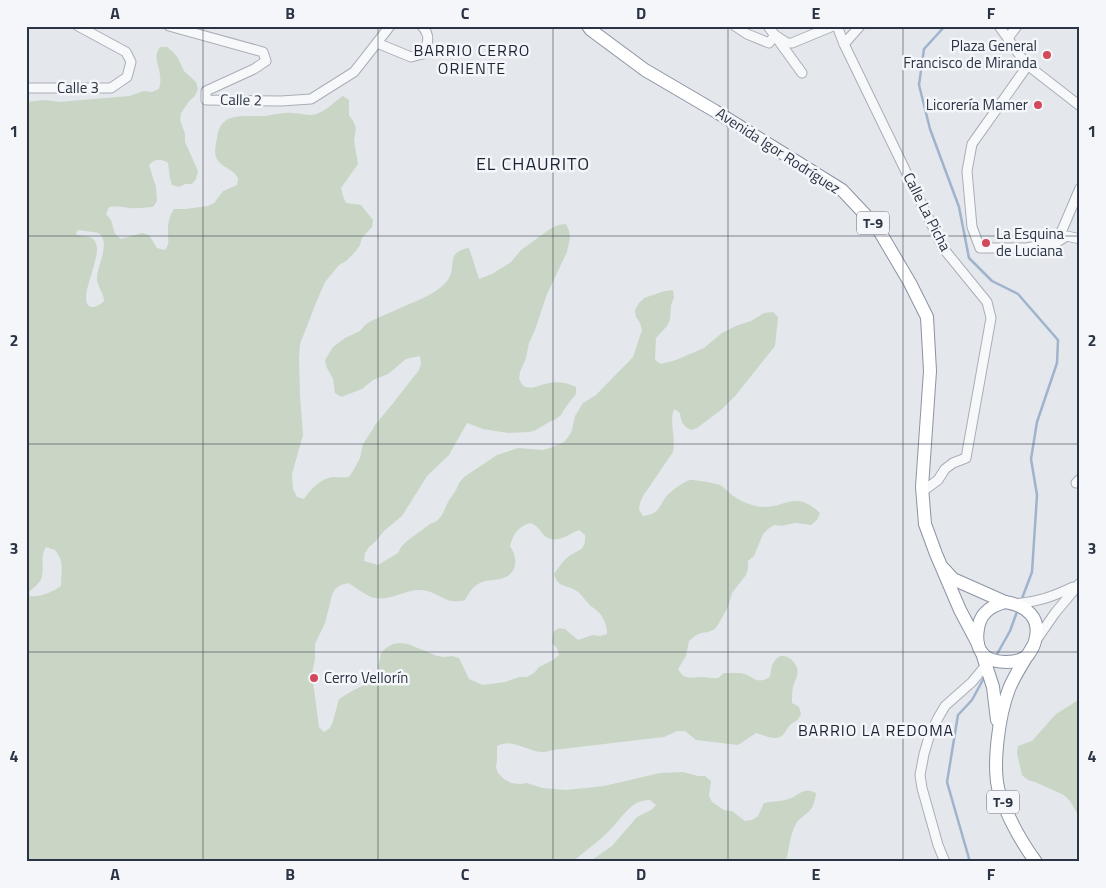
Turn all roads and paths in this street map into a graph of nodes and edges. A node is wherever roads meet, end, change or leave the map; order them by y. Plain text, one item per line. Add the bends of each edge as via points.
1 (78, 26) edge
2 (169, 26) edge
3 (390, 26) edge
4 (422, 26) edge
5 (588, 26) edge
6 (735, 26) edge
7 (768, 26) edge
8 (833, 26) edge
9 (837, 26) edge
10 (860, 26) edge
11 (999, 26) edge
12 (1017, 26) edge
13 (775, 35) junction
14 (1008, 38) junction
15 (377, 43) junction
16 (844, 44) junction
17 (1028, 65) junction
18 (802, 72) dead end
19 (26, 88) edge
20 (1080, 106) edge
21 (1080, 188) edge
22 (1080, 238) edge
23 (1056, 242) junction
24 (922, 487) junction
25 (936, 554) junction
26 (1078, 584) edge
27 (1009, 603) junction
28 (1033, 646) junction
29 (987, 659) junction
30 (998, 735) junction
31 (945, 862) edge
32 (1036, 862) edge

1 - 19 street, Calle 3 via 126,52 131,62 127,76 111,88
2 - 15 street, Calle 2 via 263,52 266,61 206,91 206,100 311,99 354,72
3 - 15 street, Calle 2
4 - 15 street via 428,35 423,54 411,56
5 - 24 highway, Avenida Igor Rodríguez / T-9 via 645,70 842,190 877,227 927,317 930,371
6 - 13 street via 769,42
7 - 13 street
8 - 13 street via 792,43
9 - 16 street, Calle La Picha
10 - 16 street
11 - 14 street
12 - 14 street
13 - 18 street
14 - 17 street
16 - 24 street, Calle La Picha via 943,248 987,302 991,318 966,458 945,469 927,488
17 - 20 street
17 - 23 street via 972,144 967,171 972,227 980,248 1027,248
21 - 23 street
22 - 23 street via 1068,236
24 - 25 highway, Avenida Igor Rodríguez / T-9 via 925,524
25 - 27 highway, Avenida Igor Rodríguez / T-9 via 953,579
25 - 29 highway, Avenida Igor Rodríguez / T-9 via 960,610
26 - 27 street via 1055,596
26 - 28 street
27 - 28 highway, T-9 via 1022,607 1034,619 1036,639
27 - 29 highway, T-9 via 997,604 984,613 979,623
28 - 29 highway via 1027,656 1019,660
28 - 30 highway, T-9 via 1009,690
29 - 30 highway, T-9
29 - 31 street via 972,682 945,706 924,754 920,774 922,788
30 - 32 highway, T-9 via 999,793

